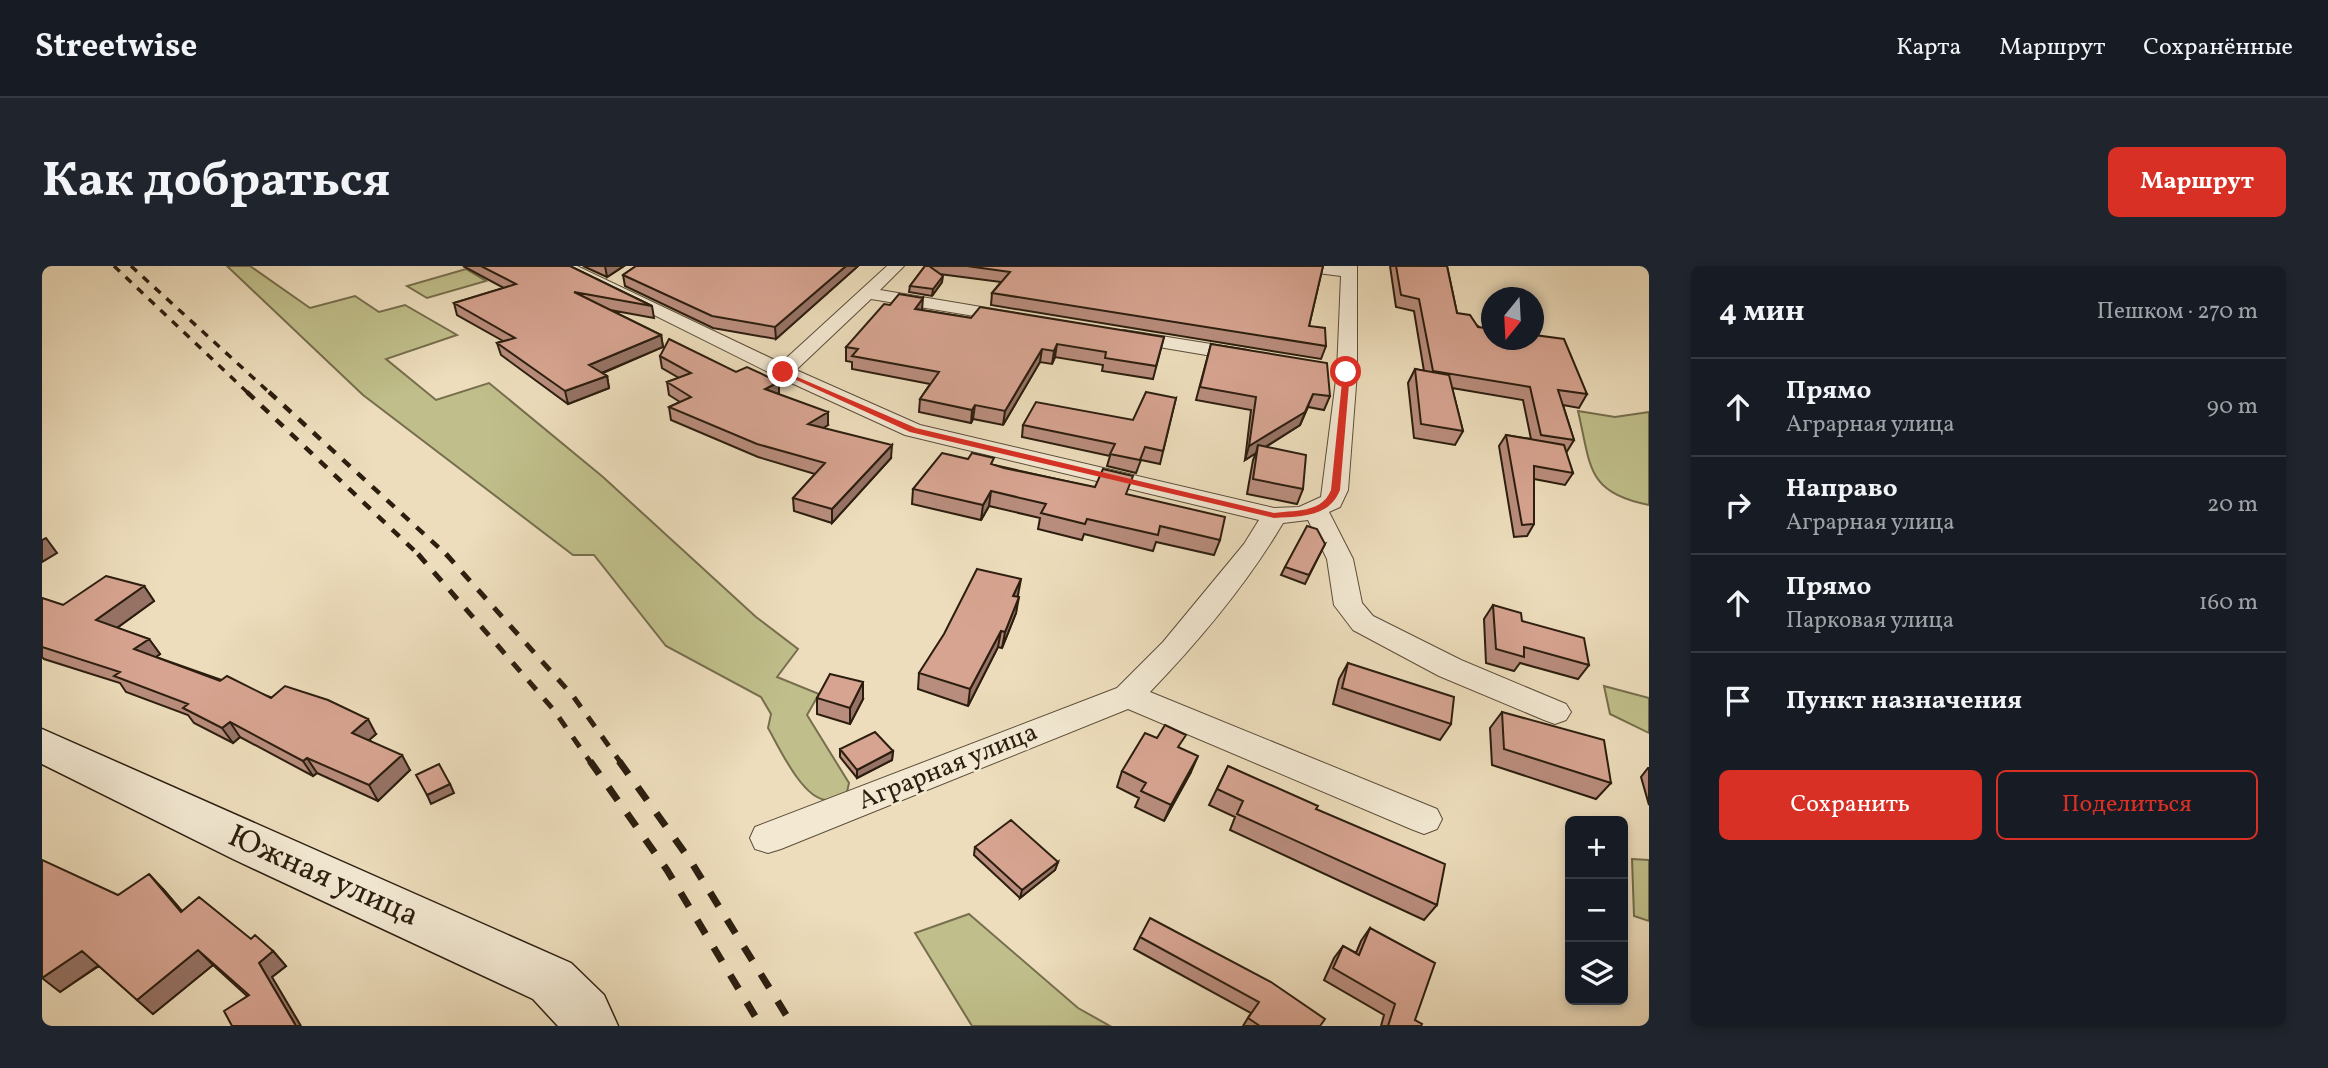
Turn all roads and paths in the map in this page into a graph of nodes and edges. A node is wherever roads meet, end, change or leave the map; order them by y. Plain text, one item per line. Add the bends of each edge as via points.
1 (564, 266) edge
2 (896, 266) edge
3 (1302, 266) edge
4 (1349, 269) edge
5 (629, 273) edge
6 (608, 287) junction
7 (869, 293) junction
8 (1032, 320) edge
9 (1101, 332) edge
10 (1265, 359) edge
11 (783, 372) junction
12 (1316, 511) junction
13 (1274, 516) junction
14 (1128, 696) junction
15 (1555, 712) dead end
16 (42, 745) edge
17 (1424, 819) dead end
18 (768, 838) dead end
19 (590, 1026) edge

1 - 6 street
2 - 7 street
3 - 4 street
4 - 12 street via 1336,490 1331,502
5 - 6 street
6 - 11 street
7 - 8 street
7 - 11 street
9 - 10 street
11 - 13 street via 913,430
12 - 13 street
12 - 15 street via 1340,559 1348,605 1363,623 1450,668
13 - 14 street, Аграрная улица via 1255,548 1182,639
14 - 17 street
14 - 18 street, Аграрная улица
16 - 19 street, Южная улица via 552,981

